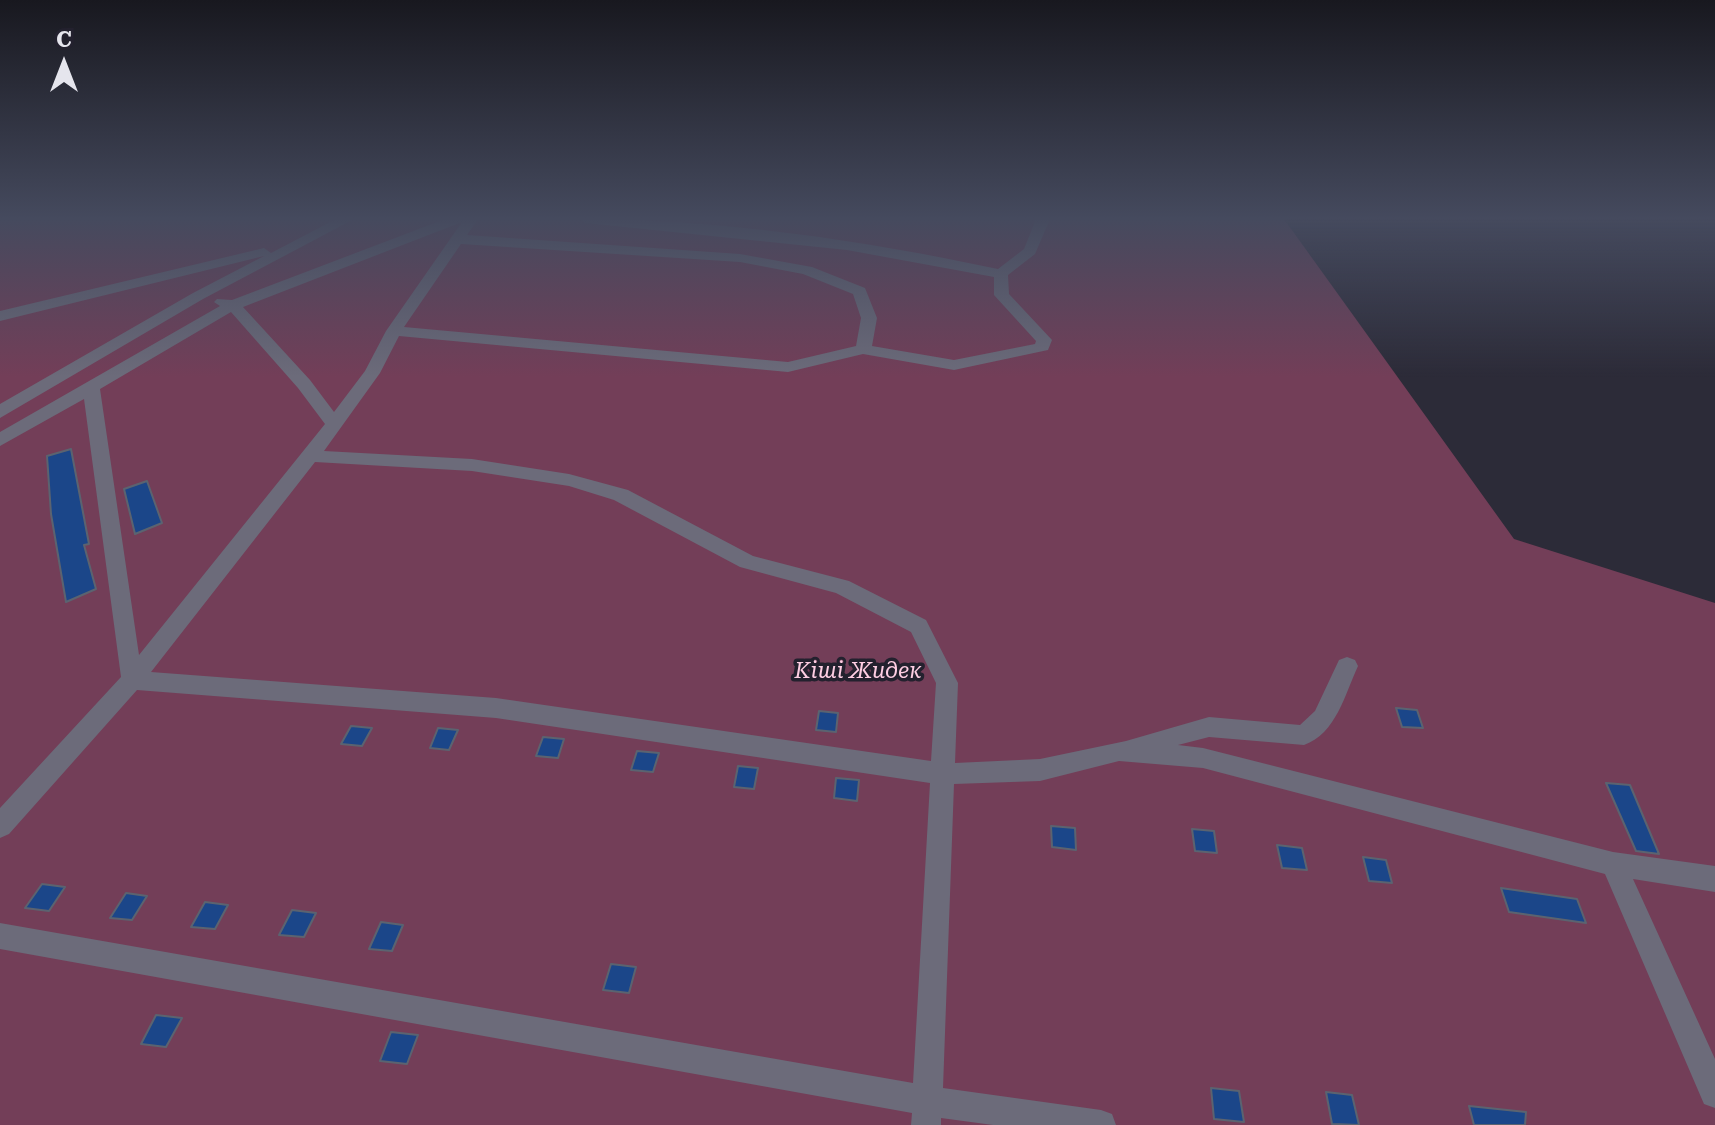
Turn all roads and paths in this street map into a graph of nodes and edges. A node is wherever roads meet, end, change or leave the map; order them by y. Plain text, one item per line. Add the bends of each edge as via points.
1 (184, 272) edge
2 (244, 272) edge
3 (332, 272) edge
4 (431, 272) edge
5 (811, 272) edge
6 (990, 272) edge
7 (1004, 272) edge
8 (1001, 274) junction
9 (198, 296) junction
10 (233, 305) junction
11 (0, 316) edge
12 (394, 331) junction
13 (863, 349) junction
14 (91, 387) junction
15 (0, 412) edge
16 (333, 423) junction
17 (0, 440) edge
18 (310, 456) junction
19 (1347, 666) dead end
20 (132, 680) junction
21 (1119, 751) junction
22 (945, 774) junction
23 (0, 826) edge
24 (1613, 864) junction
25 (1715, 879) edge
26 (0, 936) edge
27 (1715, 1093) edge
28 (927, 1113) edge
29 (1101, 1125) edge

1 - 11 street
2 - 9 street
3 - 10 street
4 - 12 street
5 - 13 street via 860,291 869,318
6 - 8 street
7 - 8 street
8 - 13 street via 1002,295 1044,340 1042,347 954,365
9 - 10 street
9 - 15 street
10 - 14 street
10 - 16 street
12 - 13 street via 788,367
12 - 16 street via 372,373
14 - 17 street
14 - 20 street
16 - 18 street
18 - 20 street
18 - 22 street via 472,465 569,480 621,495 747,562 855,593 919,626 947,683
19 - 21 street via 1323,718 1304,735 1209,727
20 - 22 street via 496,708
20 - 23 street
21 - 22 street via 1040,770
21 - 24 street via 1203,758
22 - 28 street
24 - 25 street
24 - 27 street
26 - 28 street
28 - 29 street

